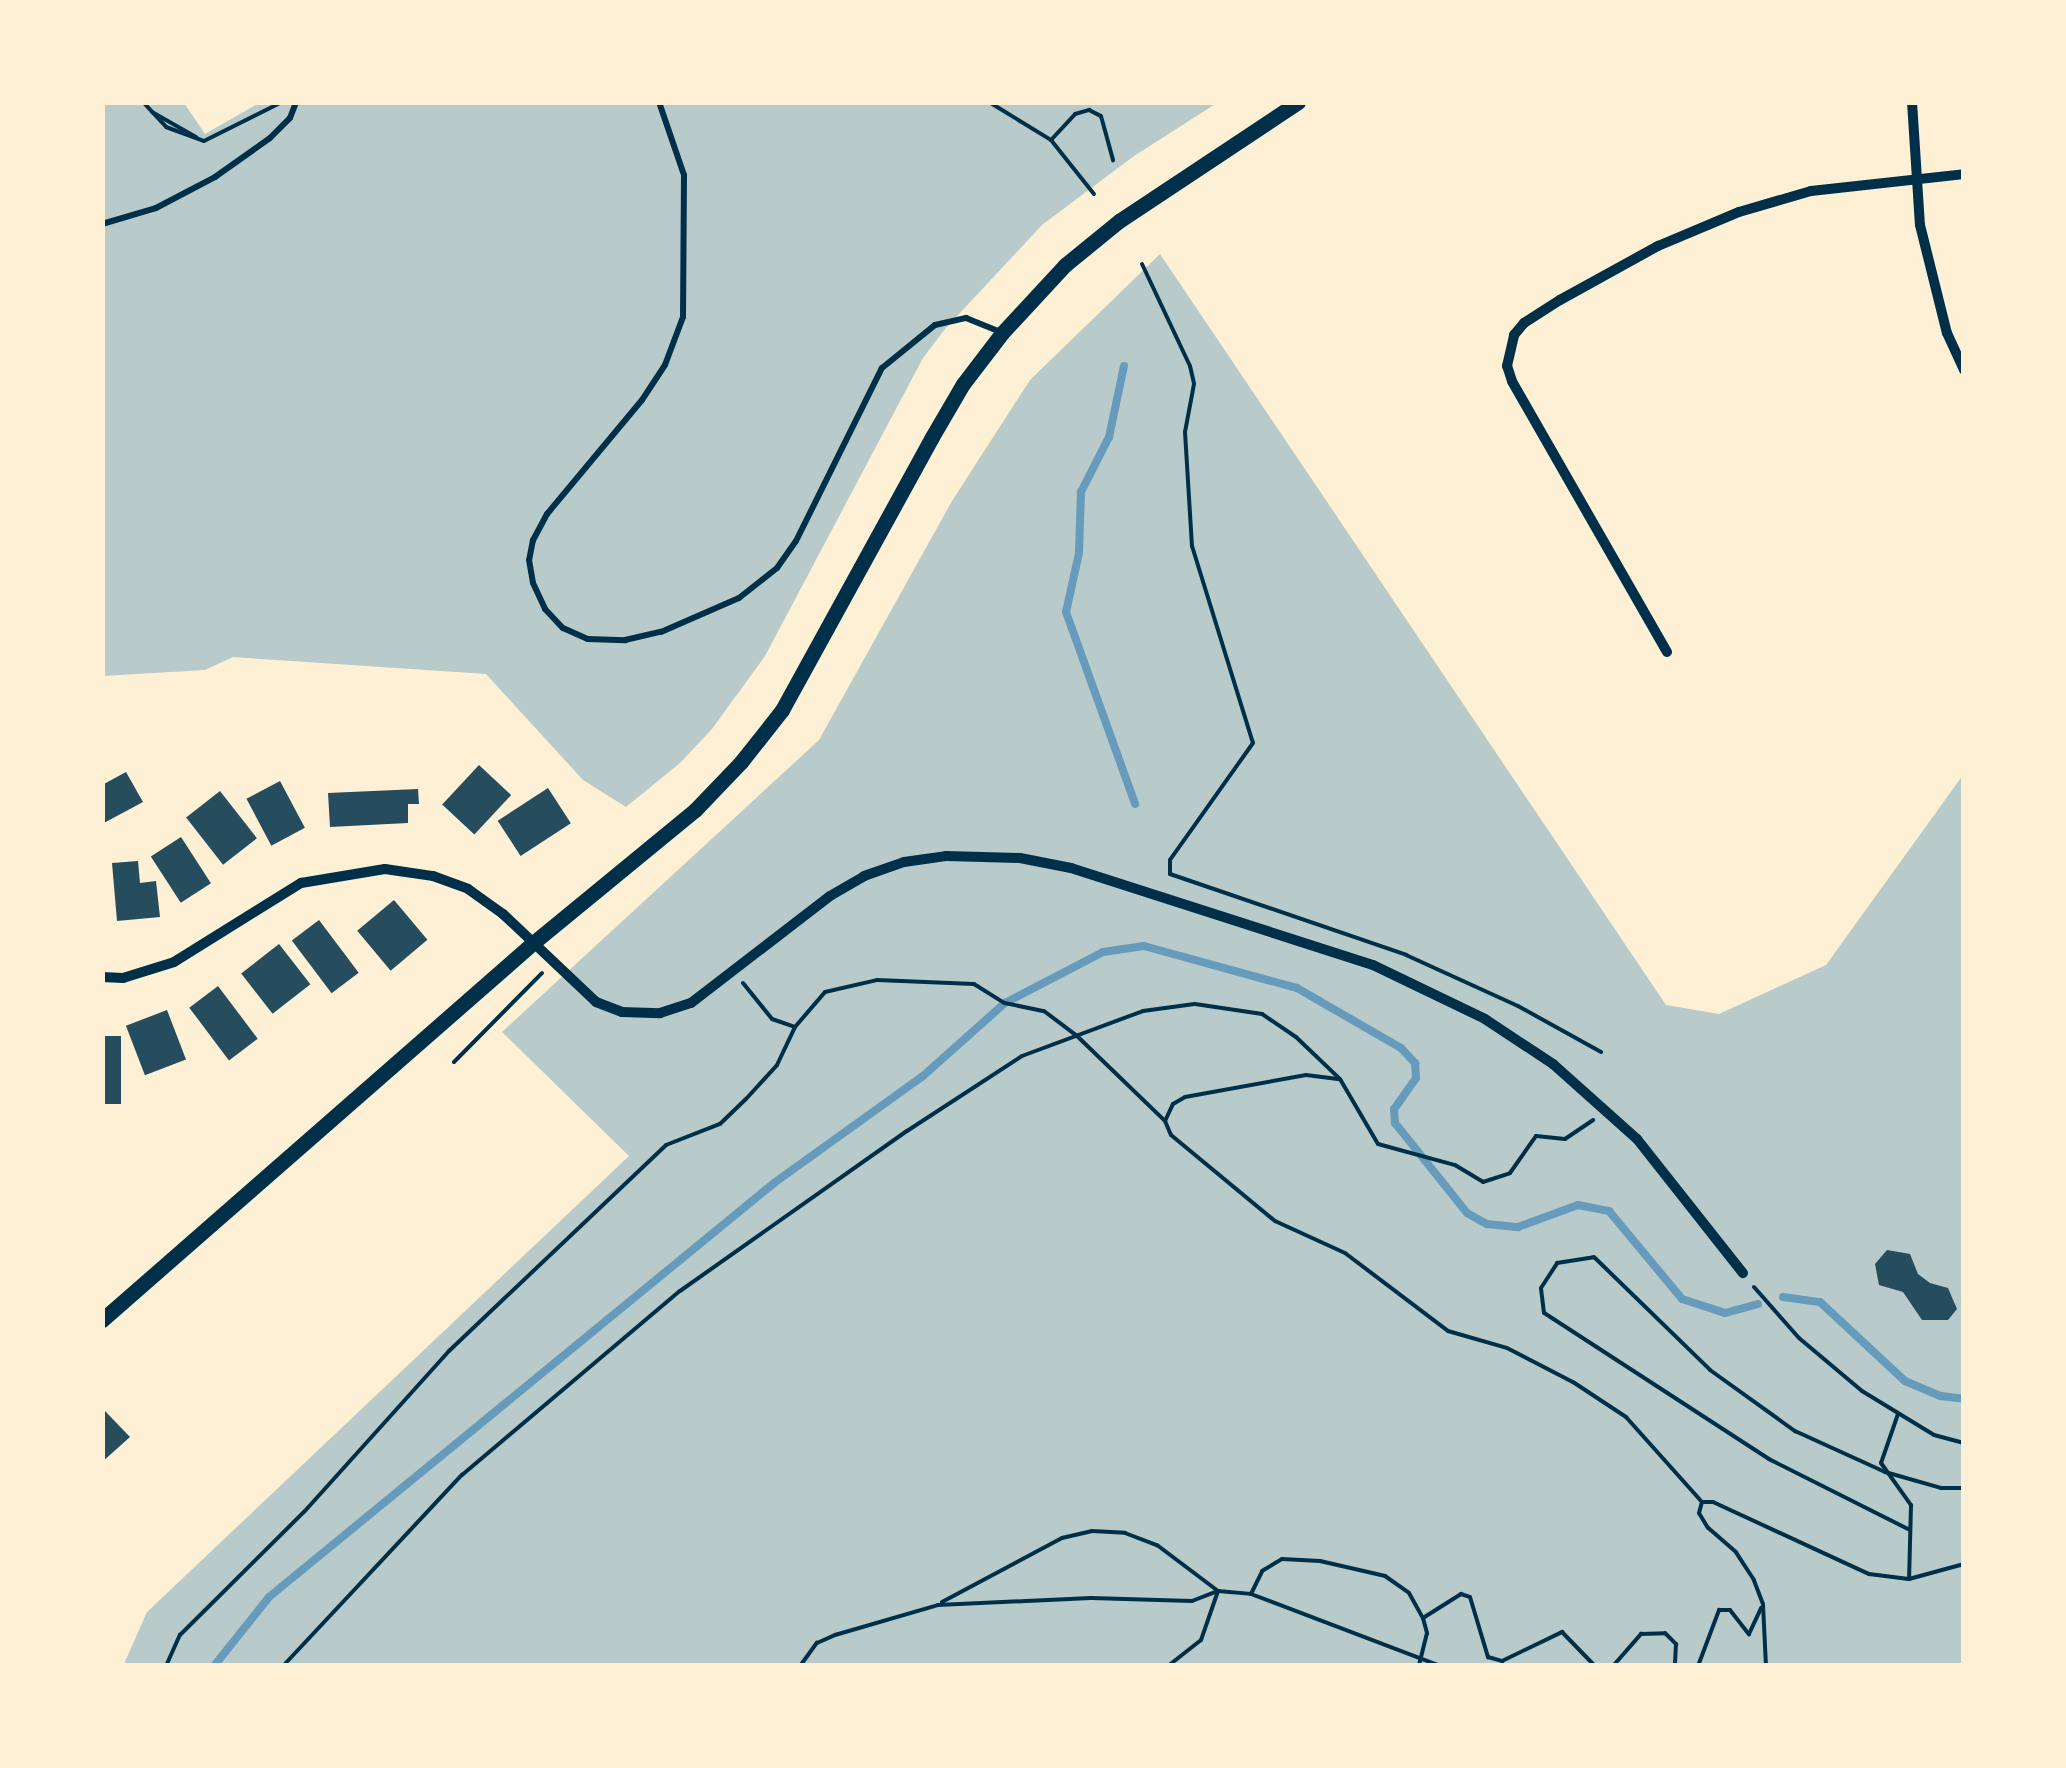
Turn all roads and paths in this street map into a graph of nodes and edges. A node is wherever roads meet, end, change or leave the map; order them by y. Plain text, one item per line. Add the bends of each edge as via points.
1 (142, 102) edge
2 (283, 102) edge
3 (296, 102) edge
4 (659, 102) edge
5 (989, 102) edge
6 (1298, 102) edge
7 (1912, 102) edge
8 (1051, 140) junction
9 (1113, 160) dead end
10 (1964, 174) edge
11 (1917, 176) junction
12 (1094, 194) dead end
13 (102, 224) edge
14 (1142, 264) dead end
15 (1002, 332) junction
16 (1964, 370) edge
17 (1667, 652) dead end
18 (533, 944) junction
19 (552, 962) junction
20 (736, 973) junction
21 (102, 977) edge
22 (795, 1027) junction
23 (1076, 1035) junction
24 (1601, 1052) dead end
25 (454, 1062) dead end
26 (1340, 1079) junction
27 (1606, 1109) junction
28 (1164, 1121) junction
29 (1743, 1273) joint
30 (102, 1320) edge
31 (1898, 1414) junction
32 (1964, 1443) edge
33 (1885, 1472) junction
34 (1964, 1488) edge
35 (1702, 1502) junction
36 (1908, 1529) junction
37 (1964, 1564) edge
38 (1909, 1579) junction
39 (1218, 1591) junction
40 (1251, 1594) junction
41 (1763, 1604) junction
42 (938, 1605) junction
43 (1423, 1618) junction
44 (1420, 1662) edge
45 (166, 1666) edge
46 (283, 1666) edge
47 (800, 1666) edge
48 (1168, 1666) edge
49 (1441, 1666) edge
50 (1595, 1666) edge
51 (1613, 1666) edge
52 (1675, 1666) edge
53 (1698, 1666) edge
54 (1766, 1666) edge

1 - 2 path via 166,127 200,140
3 - 13 lane via 270,138 216,177 156,208
4 - 15 lane via 686,190 683,317 665,365 642,400 533,540 533,583 564,628 588,639 625,640 662,632 739,598 777,568 796,541 882,368 950,320 966,318
5 - 8 path
6 - 15 street via 1119,221 1065,265
7 - 11 street
8 - 9 path via 1075,114 1089,110 1101,116
8 - 12 path
10 - 11 street
11 - 16 street via 1930,274
11 - 17 street via 1811,191 1739,212 1658,246 1560,300 1514,335 1507,366 1512,381
14 - 24 path via 1190,366 1194,384 1184,432 1192,546 1253,743 1170,860 1170,874 1406,955
15 - 18 street via 932,436 782,710 695,810
18 - 19 street
18 - 21 street via 468,889 385,869 301,883 174,962 123,978
18 - 30 street
19 - 20 street via 596,1002 622,1012 660,1013 692,1003
19 - 25 path
20 - 22 path via 772,1019
20 - 27 street via 864,876 946,856 1020,858 1071,868 1424,987 1531,1049
22 - 23 path via 825,992 877,980 974,984 1004,1003 1044,1011
22 - 45 path via 777,1065 746,1100 720,1124 666,1145 449,1351 304,1512 180,1635
23 - 26 path via 1142,1011 1195,1004 1262,1014
23 - 28 path
23 - 46 path via 1022,1056 972,1088 680,1291 462,1475
26 - 27 path via 1378,1144 1455,1166 1483,1182 1510,1173 1536,1136 1565,1140
26 - 28 path via 1306,1075 1185,1097
27 - 29 street
28 - 35 path via 1171,1135 1276,1220 1345,1253 1448,1331 1507,1348 1626,1416
29 - 31 path via 1799,1338
31 - 32 path
31 - 33 path via 1881,1464
33 - 34 path
33 - 36 path via 1912,1505
33 - 36 path via 1795,1430 1710,1370 1594,1258 1557,1263 1541,1288 1544,1313 1642,1378 1769,1459
35 - 38 path via 1868,1574
35 - 41 path via 1699,1513 1736,1552
36 - 38 path
37 - 38 path
39 - 40 path
39 - 42 path via 1192,1601
39 - 42 path via 1157,1545 1092,1531 1062,1538
39 - 48 path via 1201,1640
40 - 43 path via 1262,1570 1282,1559 1320,1561 1386,1576 1409,1593
40 - 44 path
41 - 53 path via 1749,1634 1730,1610 1719,1610
41 - 54 path
42 - 47 path via 834,1635 817,1643
43 - 44 path via 1428,1633
43 - 50 path via 1461,1594 1470,1596 1488,1657 1502,1662 1562,1632
44 - 49 path
51 - 52 path via 1641,1634 1666,1633 1676,1644

